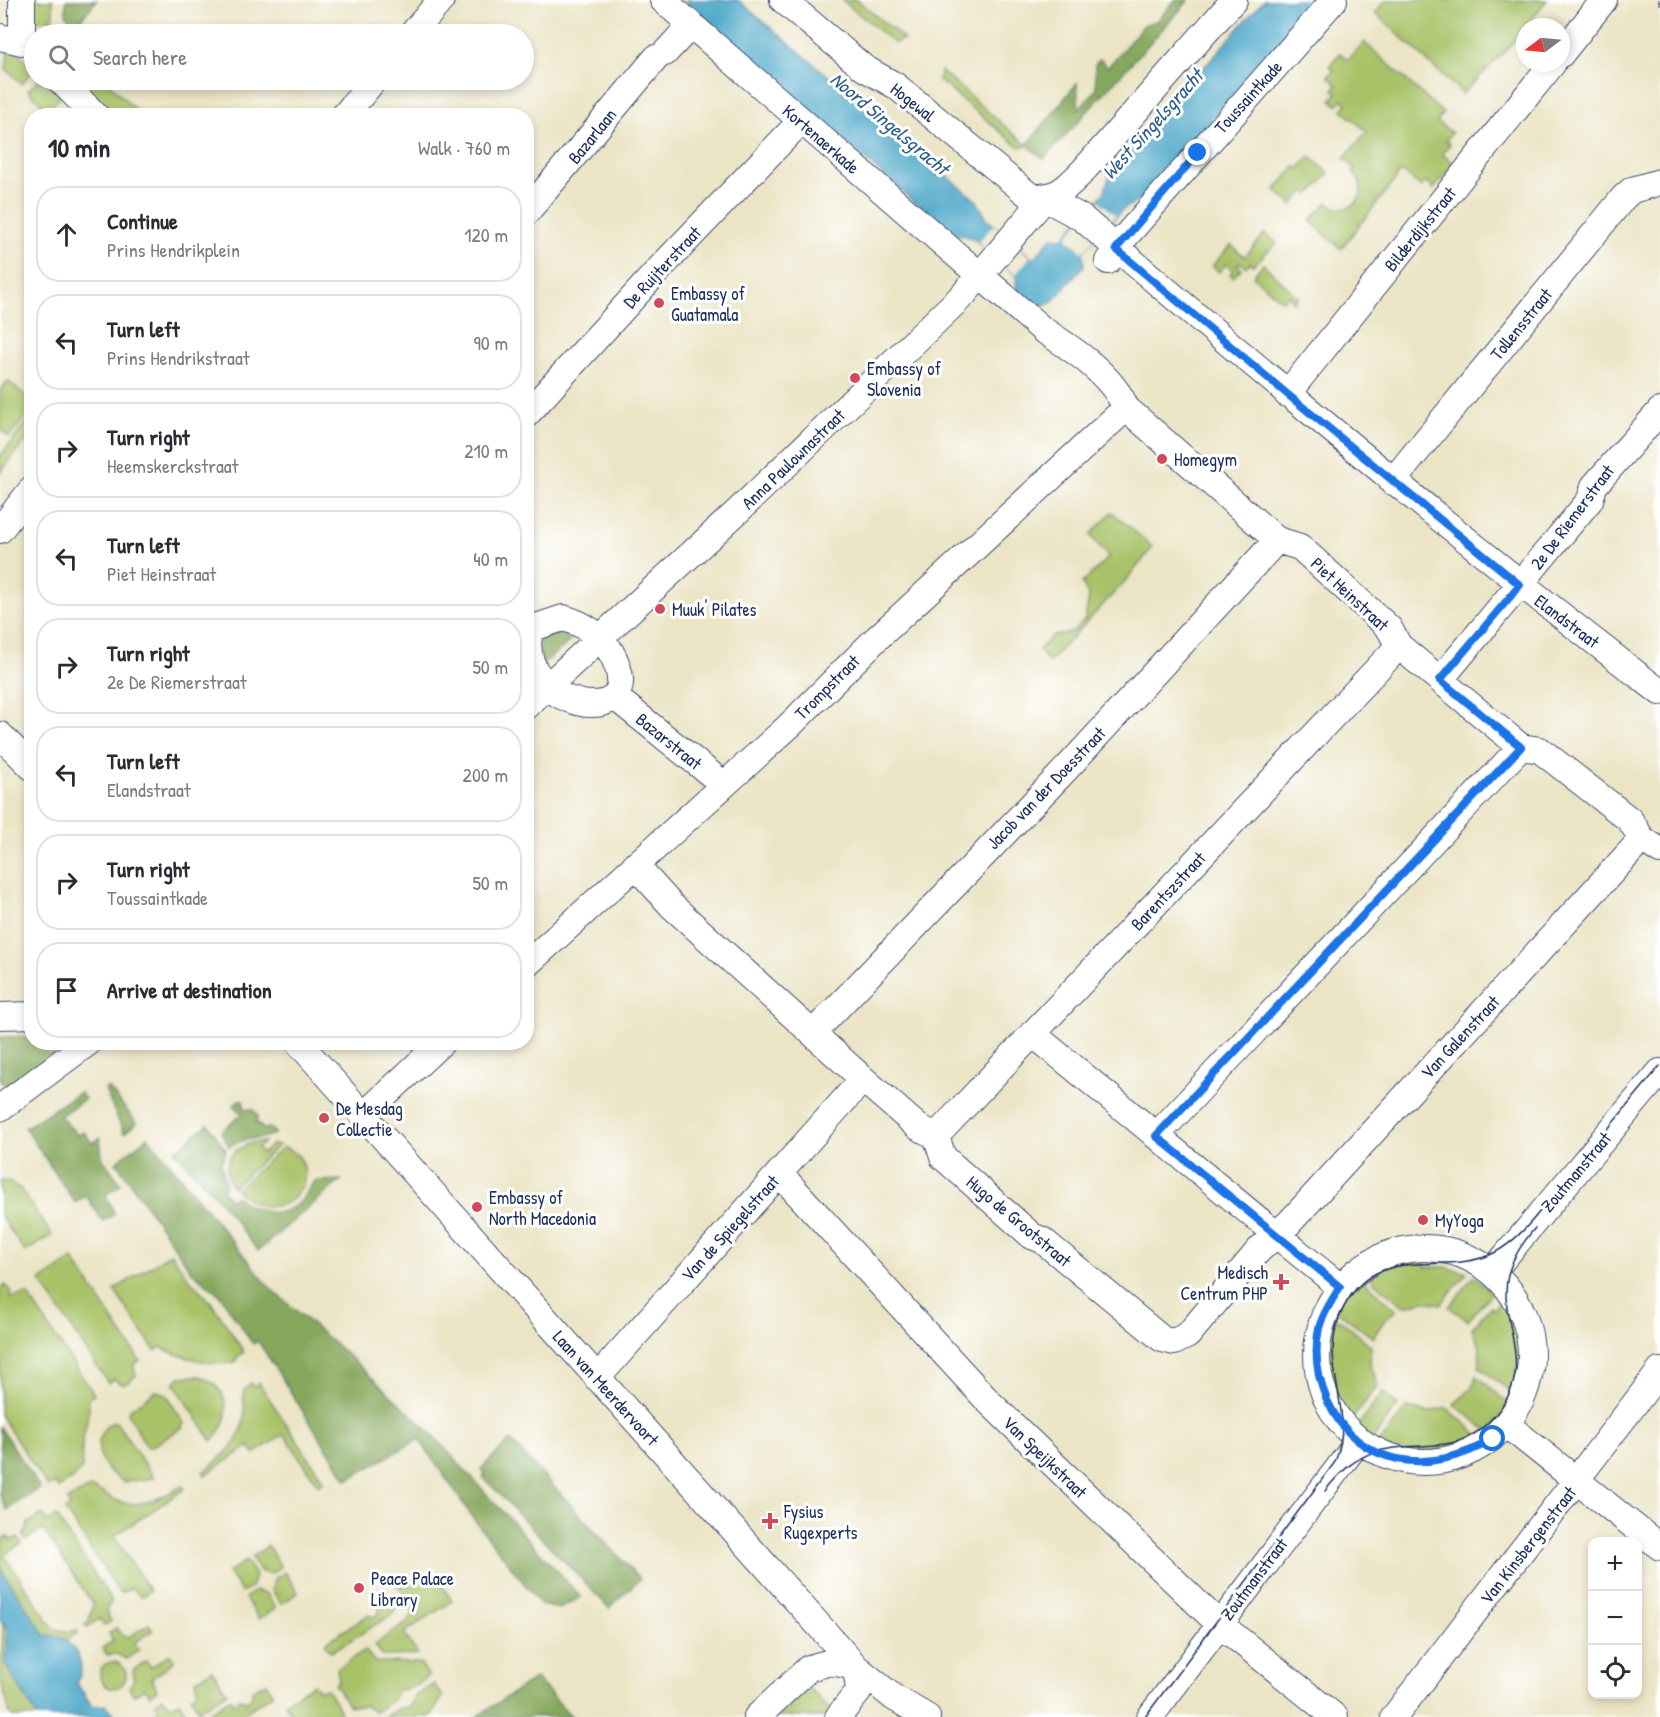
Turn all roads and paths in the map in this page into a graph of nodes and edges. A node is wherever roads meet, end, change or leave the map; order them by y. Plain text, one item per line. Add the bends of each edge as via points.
1 (22, 0) edge
2 (441, 0) edge
3 (663, 0) edge
4 (783, 0) edge
5 (1234, 0) edge
6 (1334, 0) edge
7 (1604, 0) edge
8 (421, 24) edge
9 (691, 25) junction
10 (1570, 43) edge
11 (19, 44) edge
12 (1547, 72) edge
13 (70, 90) edge
14 (366, 90) edge
15 (88, 108) edge
16 (351, 108) edge
17 (800, 122) junction
18 (1660, 182) edge
19 (1046, 198) junction
20 (534, 204) edge
21 (1102, 240) junction
22 (996, 258) junction
23 (1043, 330) joint
24 (1287, 394) junction
25 (534, 406) edge
26 (1126, 408) junction
27 (1660, 411) edge
28 (1392, 482) junction
29 (24, 499) edge
30 (0, 530) edge
31 (1277, 540) junction
32 (1520, 585) junction
33 (534, 626) edge
34 (598, 638) junction
35 (1399, 646) junction
36 (534, 668) edge
37 (1440, 680) junction
38 (549, 685) junction
39 (1660, 692) edge
40 (615, 698) junction
41 (534, 699) edge
42 (0, 735) edge
43 (1521, 747) junction
44 (24, 759) edge
45 (723, 784) junction
46 (1651, 845) edge
47 (635, 865) junction
48 (534, 958) edge
49 (24, 1015) edge
50 (0, 1016) edge
51 (813, 1033) junction
52 (1033, 1034) junction
53 (78, 1050) edge
54 (305, 1050) edge
55 (433, 1050) edge
56 (1660, 1072) edge
57 (863, 1079) junction
58 (0, 1108) edge
59 (364, 1115) junction
60 (936, 1136) junction
61 (1156, 1136) junction
62 (779, 1173) junction
63 (1276, 1233) junction
64 (1492, 1272) junction
65 (1340, 1287) junction
66 (1660, 1371) edge
67 (597, 1378) junction
68 (1507, 1425) junction
69 (1358, 1442) junction
70 (1577, 1481) junction
71 (1660, 1547) edge
72 (1220, 1624) junction
73 (856, 1667) junction
74 (758, 1717) edge
75 (838, 1717) edge
76 (927, 1717) edge
77 (1150, 1717) edge
78 (1335, 1717) edge
79 (1394, 1717) edge

1 - 11 street
2 - 8 street
3 - 9 street, Kortenaerkade
4 - 19 street, Hogewal via 1030,196
5 - 19 street, Anna Paulownastraat via 1082,172 1059,193
6 - 21 street, Toussaintkade
7 - 10 street
9 - 17 street, Kortenaerkade
9 - 20 street, Bazarlaan
12 - 24 street, Bilderdijkstraat
13 - 15 street
14 - 16 street
17 - 22 street, Kortenaerkade
17 - 25 street, De Ruijterstraat
18 - 28 street, Tollensstraat via 1632,190 1624,197
19 - 21 street, Hogewal
19 - 22 street, Anna Paulownastraat
21 - 24 street, Elandstraat
22 - 23 street, Kortenaerkade
22 - 34 street, Anna Paulownastraat via 738,511
23 - 26 street, Piet Heinstraat via 1119,392
24 - 28 street, Elandstraat
26 - 31 street, Piet Heinstraat
26 - 45 street, Trompstraat
27 - 32 street, 2e De Riemerstraat via 1594,486 1590,500
28 - 32 street, Elandstraat
29 - 30 street
31 - 35 street, Piet Heinstraat via 1300,547 1389,628
31 - 51 street, Jacob van der Doesstraat via 1067,768
32 - 37 street, 2e De Riemerstraat
32 - 39 street, Elandstraat
33 - 34 street via 563,618 581,622
34 - 38 street, Anna Paulownastraat
34 - 40 street via 611,651 619,668
35 - 37 street, Piet Heinstraat
35 - 52 street, Barentszstraat
36 - 38 street
37 - 43 street, Piet Heinstraat
38 - 40 street via 563,698 583,705 599,705
38 - 41 street, Anna Paulownastraat
40 - 45 street, Bazarstraat
42 - 44 street
43 - 46 street, Piet Heinstraat via 1540,750 1630,820
43 - 61 street
45 - 47 street, Trompstraat
46 - 63 street, Van Galenstraat
47 - 48 street, Trompstraat
47 - 51 street via 672,906
49 - 50 street
51 - 57 street
52 - 60 street, Barentszstraat
52 - 61 street
53 - 58 street
54 - 59 street, Laan van Meerdervoort
55 - 59 street
56 - 64 street, Zoutmanstraat
57 - 60 street via 918,1127
57 - 62 street, Van de Spiegelstraat
59 - 67 street, Laan van Meerdervoort
60 - 63 street, Hugo de Grootstraat via 943,1157 1032,1236 1162,1339 1174,1342 1188,1335
61 - 63 street
62 - 67 street, Van de Spiegelstraat
62 - 72 street, Van Speijkstraat via 987,1400
63 - 65 street
64 - 65 street via 1451,1251 1402,1250 1368,1263
64 - 68 street via 1518,1303 1531,1344 1527,1387
65 - 69 street via 1320,1326 1317,1369 1332,1410
66 - 70 street, Van Kinsbergenstraat
67 - 73 street, Laan van Meerdervoort
68 - 69 street via 1480,1447 1435,1461 1390,1457
68 - 70 street
69 - 72 street, Zoutmanstraat
70 - 71 street
70 - 79 street, Van Kinsbergenstraat
72 - 77 street, Zoutmanstraat
72 - 78 street, Van Speijkstraat
73 - 74 street via 831,1662 809,1668
73 - 75 street via 859,1691
73 - 76 street, Laan van Meerdervoort via 893,1697

